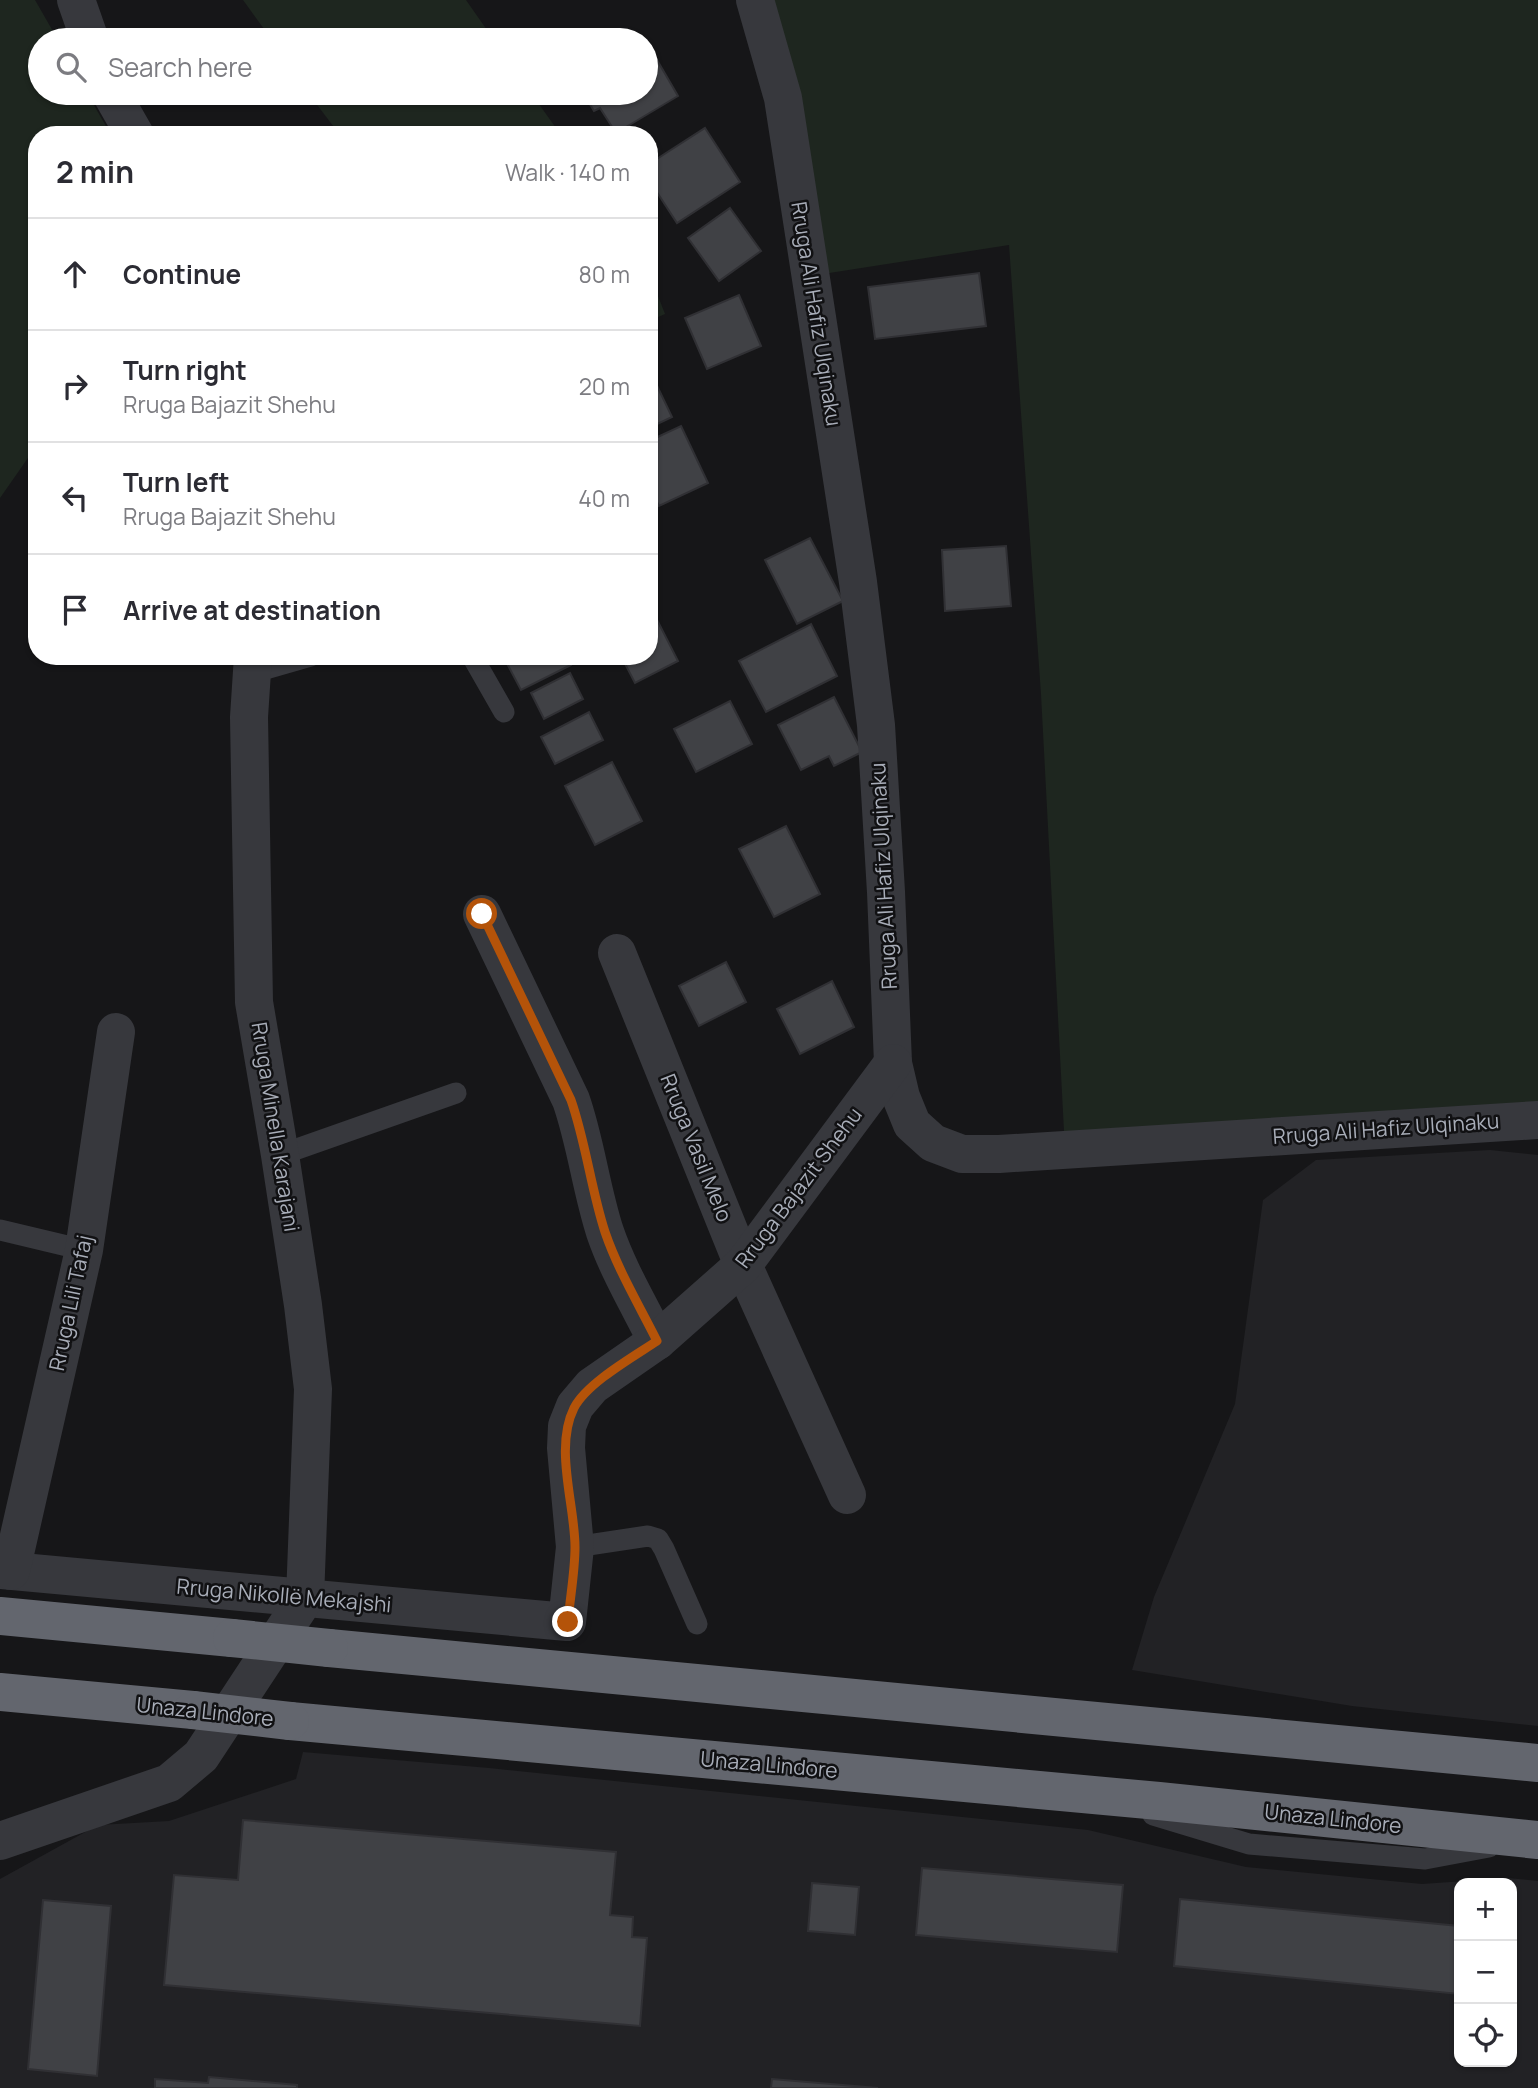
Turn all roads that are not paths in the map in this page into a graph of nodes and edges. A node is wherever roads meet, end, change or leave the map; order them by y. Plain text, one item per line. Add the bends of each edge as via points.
1 (76, 0) edge
2 (755, 0) edge
3 (86, 28) edge
4 (118, 105) edge
5 (130, 126) edge
6 (253, 665) edge
7 (477, 665) edge
8 (504, 712) dead end
9 (482, 914) dead end
10 (617, 953) dead end
11 (116, 1032) dead end
12 (893, 1063) junction
13 (456, 1093) dead end
14 (1538, 1120) edge
15 (280, 1154) junction
16 (0, 1230) edge
17 (84, 1250) junction
18 (743, 1265) junction
19 (657, 1341) junction
20 (847, 1495) dead end
21 (575, 1546) junction
22 (5, 1571) edge
23 (305, 1598) junction
24 (0, 1616) edge
25 (568, 1622) joint
26 (697, 1624) dead end
27 (0, 1692) edge
28 (1538, 1763) edge
29 (1534, 1839) edge
30 (0, 1841) edge

1 - 3 street
2 - 12 street, Rruga Ali Hafiz Ulqinaku via 783,98 858,582 876,725
4 - 5 street
6 - 15 street, Rruga Minella Karajani via 249,717 254,1002
7 - 8 lane
9 - 19 street via 571,1100 604,1229
10 - 18 street, Rruga Vasil Melo
11 - 17 street, Rruga Lili Tafaj
12 - 14 street, Rruga Ali Hafiz Ulqinaku via 912,1124 933,1143 962,1154
12 - 18 street, Rruga Bajazit Shehu
13 - 15 lane
15 - 23 street, Rruga Minella Karajani via 313,1389
16 - 17 lane
17 - 22 street, Rruga Lili Tafaj
18 - 19 street, Rruga Bajazit Shehu
18 - 20 street, Rruga Vasil Melo
19 - 21 street, Rruga Bajazit Shehu via 592,1386 575,1406 567,1426 566,1448
21 - 25 street, Rruga Bajazit Shehu
21 - 26 lane via 648,1536 658,1539
22 - 23 street, Rruga Nikollë Mekajshi
23 - 25 street, Rruga Nikollë Mekajshi
23 - 30 street via 201,1756 169,1783
24 - 28 highway, bridge
27 - 29 highway, Unaza Lindore, bridge

